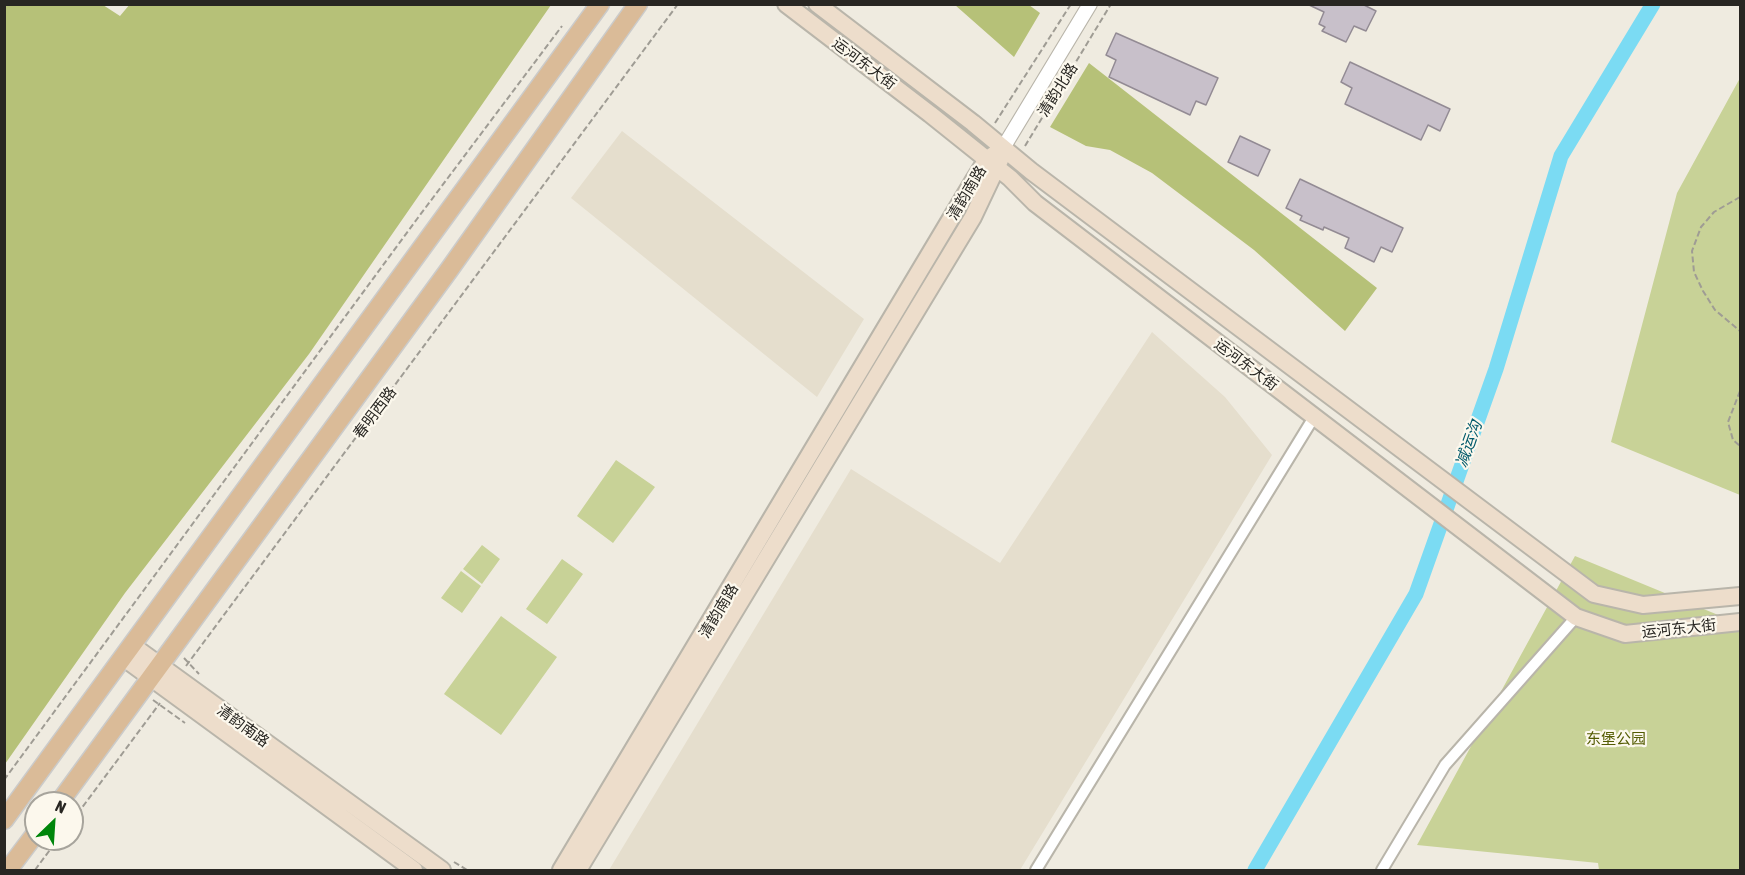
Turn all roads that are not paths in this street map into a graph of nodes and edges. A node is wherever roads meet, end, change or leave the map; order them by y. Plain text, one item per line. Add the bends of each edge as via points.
1 (600, 4) edge
2 (638, 4) edge
3 (786, 4) edge
4 (817, 4) edge
5 (1090, 4) edge
6 (1003, 148) junction
7 (992, 164) junction
8 (1314, 417) junction
9 (1740, 596) edge
10 (1576, 617) junction
11 (1740, 622) edge
12 (128, 652) junction
13 (156, 672) junction
14 (173, 684) junction
15 (68, 791) edge
16 (4, 820) edge
17 (24, 849) edge
18 (8, 870) edge
19 (414, 870) edge
20 (442, 870) edge
21 (561, 870) edge
22 (578, 870) edge
23 (1036, 870) edge
24 (1382, 870) edge

1 - 12 main road
2 - 13 main road, 春明西路
3 - 7 main road, 运河东大街
4 - 6 main road, 运河东大街
5 - 6 street, 清韵北路
6 - 7 main road, 清韵南路
6 - 9 main road, 运河东大街 via 1594,594 1643,605
7 - 8 main road, 运河东大街 via 1035,204
7 - 21 main road, 清韵南路
7 - 22 main road, 清韵南路 via 973,217
8 - 10 main road, 运河东大街
8 - 23 street
10 - 11 main road, 运河东大街 via 1625,634
10 - 24 street via 1445,765
12 - 13 main road, 清韵南路
12 - 16 main road
13 - 14 main road, 清韵南路
13 - 15 main road, 春明西路
14 - 19 main road, 清韵南路
14 - 20 main road, 清韵南路
17 - 18 main road

